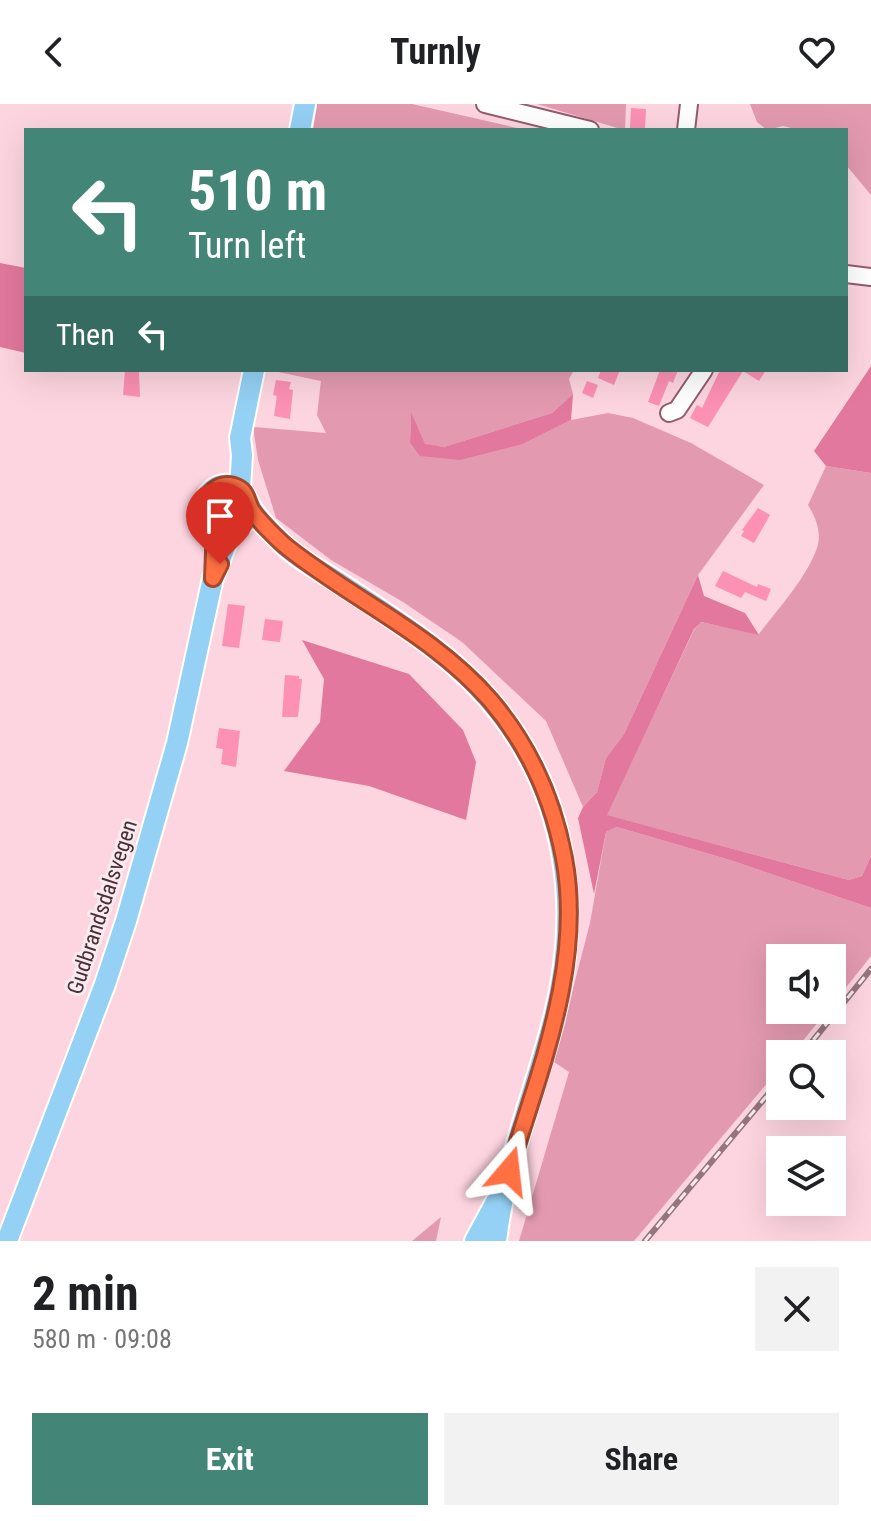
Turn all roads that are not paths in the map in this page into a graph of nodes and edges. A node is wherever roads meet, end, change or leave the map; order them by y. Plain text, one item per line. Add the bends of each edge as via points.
1 (305, 104) edge
2 (485, 104) edge
3 (689, 104) edge
4 (300, 128) edge
5 (582, 128) edge
6 (686, 128) edge
7 (848, 274) edge
8 (871, 277) edge
9 (254, 372) edge
10 (703, 372) edge
11 (669, 413) dead end
12 (231, 488) junction
13 (250, 508) junction
14 (228, 529) junction
15 (286, 547) junction
16 (501, 1196) junction
17 (7, 1241) edge
18 (475, 1241) edge
19 (494, 1241) edge

1 - 4 main road
2 - 5 street
3 - 6 street
7 - 8 street
9 - 12 main road
10 - 11 street via 677,410
12 - 13 main road via 247,497
12 - 14 main road via 209,495 205,502 207,519
13 - 14 main road via 246,521
13 - 15 main road
14 - 15 main road
14 - 17 main road, Gudbrandsdalsvegen via 177,743 126,921
15 - 16 main road via 435,648 472,681 531,760 551,808 565,862 562,983 546,1072
16 - 18 main road
16 - 19 main road
18 - 19 main road

